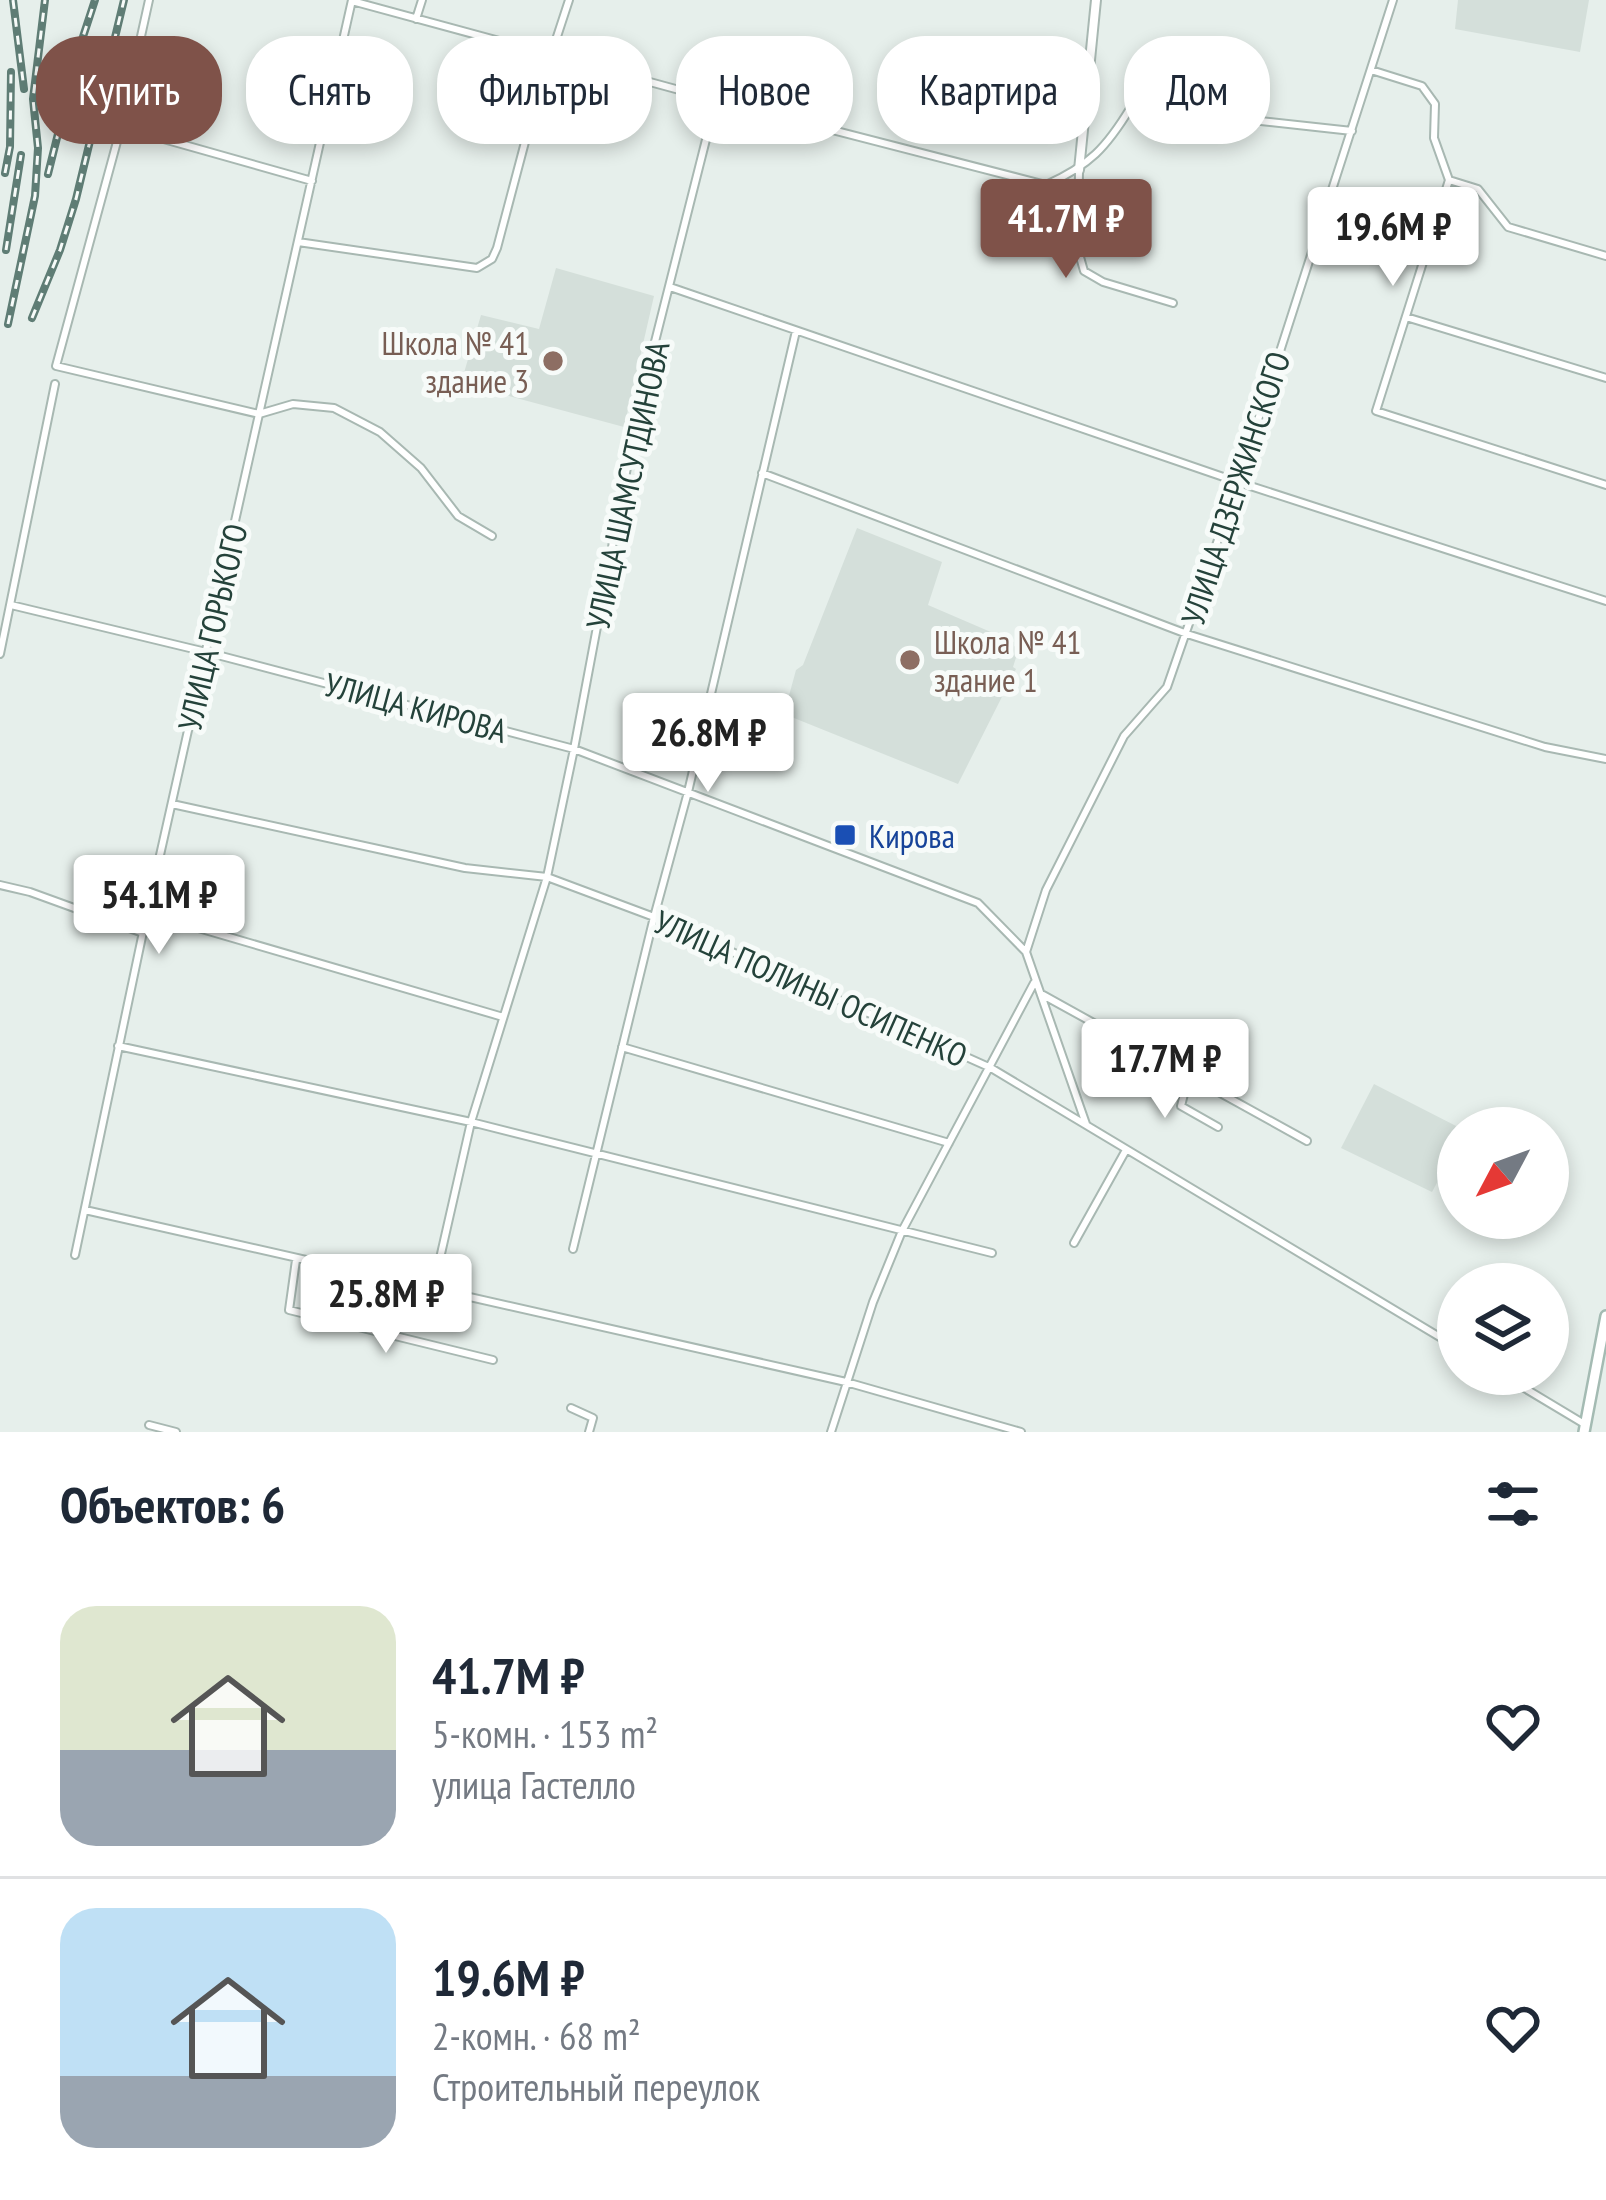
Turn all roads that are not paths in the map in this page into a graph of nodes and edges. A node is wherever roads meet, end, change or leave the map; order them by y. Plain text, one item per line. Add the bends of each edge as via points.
1 (148, 0) edge
2 (422, 0) edge
3 (569, 0) edge
4 (1096, 0) edge
5 (1394, 0) edge
6 (352, 1) edge
7 (416, 19) junction
8 (140, 36) edge
9 (479, 36) edge
10 (557, 36) edge
11 (1371, 70) junction
12 (1352, 131) junction
13 (853, 135) edge
14 (116, 144) edge
15 (181, 144) edge
16 (526, 144) edge
17 (705, 144) edge
18 (1079, 170) junction
19 (1449, 180) junction
20 (312, 181) junction
21 (298, 242) junction
22 (1606, 256) edge
23 (670, 287) junction
24 (1174, 303) dead end
25 (1406, 316) junction
26 (796, 331) junction
27 (1606, 378) edge
28 (55, 384) dead end
29 (260, 414) junction
30 (762, 472) junction
31 (1238, 482) junction
32 (1606, 484) edge
33 (492, 536) dead end
34 (1606, 601) edge
35 (10, 605) junction
36 (1187, 634) junction
37 (206, 652) junction
38 (0, 653) edge
39 (574, 749) junction
40 (1606, 759) edge
41 (688, 792) junction
42 (172, 804) junction
43 (547, 878) junction
44 (0, 885) edge
45 (147, 913) junction
46 (654, 917) junction
47 (143, 933) junction
48 (1026, 952) junction
49 (1035, 980) junction
50 (1040, 993) junction
51 (503, 1017) junction
52 (118, 1046) junction
53 (622, 1047) junction
54 (991, 1068) junction
55 (1175, 1068) junction
56 (471, 1122) junction
57 (1087, 1127) junction
58 (1218, 1127) dead end
59 (1307, 1141) dead end
60 (949, 1143) junction
61 (1126, 1150) junction
62 (596, 1153) junction
63 (85, 1210) junction
64 (902, 1231) junction
65 (1073, 1244) dead end
66 (573, 1249) dead end
67 (992, 1253) dead end
68 (75, 1255) dead end
69 (297, 1258) junction
70 (433, 1288) junction
71 (1606, 1316) edge
72 (1437, 1335) edge
73 (493, 1360) dead end
74 (846, 1382) junction
75 (1534, 1395) edge
76 (571, 1408) dead end
77 (148, 1425) dead end
78 (1586, 1429) edge
79 (176, 1432) edge
80 (590, 1432) edge
81 (831, 1432) edge
82 (1021, 1432) edge

1 - 8 street
2 - 7 street
3 - 10 street
4 - 18 street
5 - 11 street, УЛИЦА ДЗЕРЖИНСКОГО
6 - 7 street
6 - 20 street, УЛИЦА ГОРЬКОГО
7 - 9 street
11 - 12 street, УЛИЦА ДЗЕРЖИНСКОГО
11 - 19 street via 1422,86 1436,104 1434,137
12 - 18 street via 1131,107
12 - 31 street, УЛИЦА ДЗЕРЖИНСКОГО
13 - 18 street via 1046,184
14 - 29 street via 56,366
15 - 20 street
16 - 21 street via 497,248 478,268
17 - 23 street, УЛИЦА ШАМСУТДИНОВА
18 - 24 street via 1084,271
19 - 22 street via 1478,189 1508,227
19 - 25 street
20 - 21 street, УЛИЦА ГОРЬКОГО
21 - 29 street, УЛИЦА ГОРЬКОГО
23 - 26 street
23 - 39 street, УЛИЦА ШАМСУТДИНОВА via 638,409
25 - 27 street
25 - 32 street via 1376,411
26 - 30 street
26 - 31 street
28 - 35 street
29 - 33 street via 293,404 334,408 380,432 458,516
29 - 37 street, УЛИЦА ГОРЬКОГО
30 - 36 street
30 - 41 street
31 - 34 street
31 - 36 street, УЛИЦА ДЗЕРЖИНСКОГО
35 - 37 street, УЛИЦА КИРОВА
35 - 38 street
36 - 40 street
36 - 48 street, УЛИЦА ДЗЕРЖИНСКОГО via 1167,687 1114,755 1046,890
37 - 39 street, УЛИЦА КИРОВА
37 - 42 street, УЛИЦА ГОРЬКОГО
39 - 41 street, УЛИЦА КИРОВА
39 - 43 street, УЛИЦА ШАМСУТДИНОВА
41 - 46 street
41 - 48 street, УЛИЦА КИРОВА via 978,903
42 - 43 street, УЛИЦА ПОЛИНЫ ОСИПЕНКО via 465,868
42 - 45 street, УЛИЦА ГОРЬКОГО
43 - 46 street, УЛИЦА ПОЛИНЫ ОСИПЕНКО
43 - 51 street, УЛИЦА ШАМСУТДИНОВА
44 - 47 street
45 - 47 street, УЛИЦА ГОРЬКОГО
45 - 51 street
46 - 53 street
46 - 54 street, УЛИЦА ПОЛИНЫ ОСИПЕНКО
47 - 52 street, УЛИЦА ГОРЬКОГО
48 - 49 street, УЛИЦА КИРОВА
49 - 50 street, УЛИЦА КИРОВА
49 - 54 street
50 - 55 street
50 - 57 street, УЛИЦА КИРОВА
51 - 56 street, УЛИЦА ШАМСУТДИНОВА
52 - 56 street
52 - 63 street, УЛИЦА ГОРЬКОГО
53 - 60 street
53 - 62 street
54 - 57 street, УЛИЦА ПОЛИНЫ ОСИПЕНКО
54 - 60 street
55 - 58 street via 1180,1106
55 - 59 street
56 - 62 street
56 - 70 street, УЛИЦА ШАМСУТДИНОВА
57 - 61 street, УЛИЦА ПОЛИНЫ ОСИПЕНКО
60 - 64 street
61 - 65 street
61 - 72 street, УЛИЦА ПОЛИНЫ ОСИПЕНКО
62 - 64 street
62 - 66 street
63 - 68 street, УЛИЦА ГОРЬКОГО
63 - 69 street
64 - 67 street
64 - 74 street
69 - 70 street
69 - 73 street via 289,1310
70 - 74 street
71 - 78 main road
74 - 81 street
74 - 82 street
75 - 78 street
76 - 80 street via 592,1418
77 - 79 street

